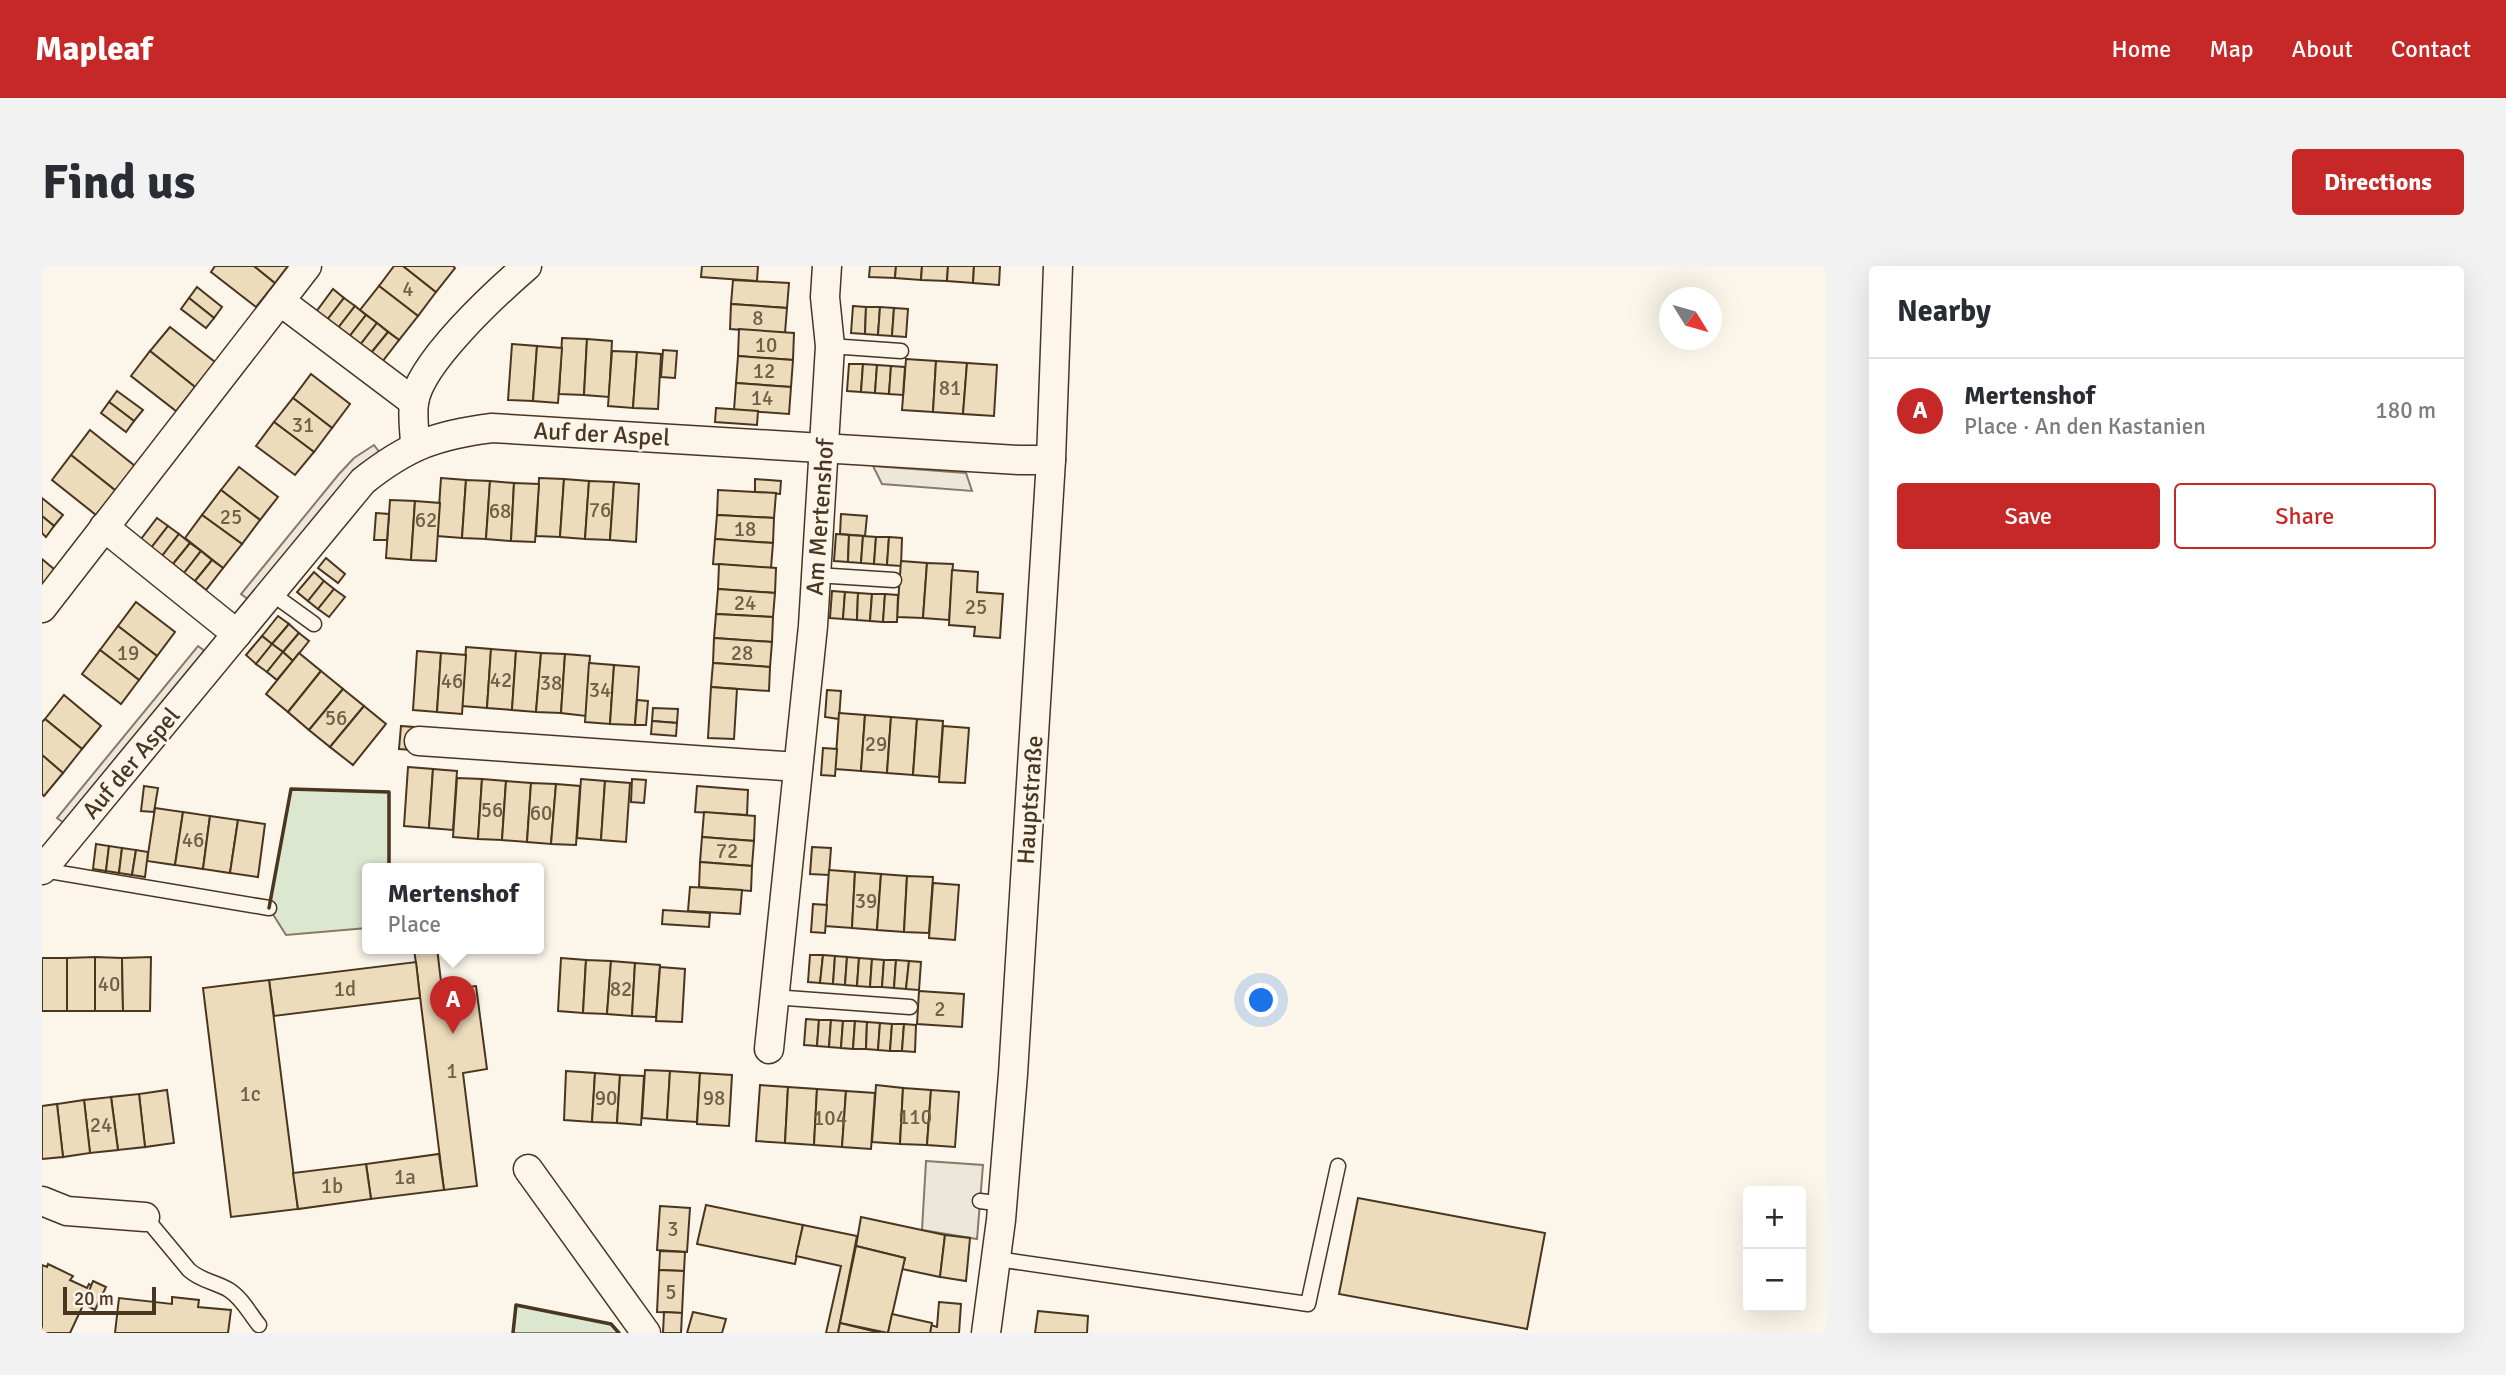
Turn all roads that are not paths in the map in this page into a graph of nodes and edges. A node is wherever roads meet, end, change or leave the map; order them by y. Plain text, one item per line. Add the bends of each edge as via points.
1 (307, 266) edge
2 (527, 266) edge
3 (827, 266) edge
4 (1058, 266) edge
5 (280, 301) junction
6 (830, 346) junction
7 (901, 351) dead end
8 (414, 402) junction
9 (415, 447) junction
10 (825, 447) junction
11 (1051, 460) junction
12 (104, 527) junction
13 (816, 575) junction
14 (894, 580) dead end
15 (271, 593) junction
16 (42, 608) edge
17 (314, 624) dead end
18 (237, 634) junction
19 (419, 740) dead end
20 (798, 767) junction
21 (44, 863) edge
22 (269, 908) dead end
23 (773, 997) junction
24 (910, 1007) dead end
25 (769, 1049) dead end
26 (1338, 1166) dead end
27 (528, 1169) dead end
28 (42, 1201) edge
29 (145, 1217) joint
30 (997, 1259) junction
31 (259, 1325) dead end
32 (646, 1333) edge
33 (986, 1333) edge

1 - 5 street
2 - 8 street via 433,362
3 - 6 street, Am Mertenshof
4 - 11 street, Hauptstraße
5 - 8 street
5 - 12 street
6 - 7 lane
6 - 10 street, Am Mertenshof
8 - 9 street
9 - 10 street, Auf der Aspel via 451,433 492,428
9 - 15 street, Auf der Aspel via 388,460 363,481
10 - 11 street, Auf der Aspel
10 - 13 street, Am Mertenshof
11 - 30 street, Hauptstraße via 1013,1074 991,1203
12 - 16 street
12 - 18 street
13 - 14 lane
13 - 20 street, Am Mertenshof
15 - 17 lane
15 - 18 street, Auf der Aspel
18 - 21 street, Auf der Aspel
19 - 20 street
20 - 23 street, Am Mertenshof
21 - 22 lane
23 - 24 lane
23 - 25 street, Am Mertenshof
26 - 30 lane via 1308,1304
27 - 32 street
28 - 29 street via 67,1211
29 - 31 lane via 189,1270 228,1289
30 - 33 street, Hauptstraße

